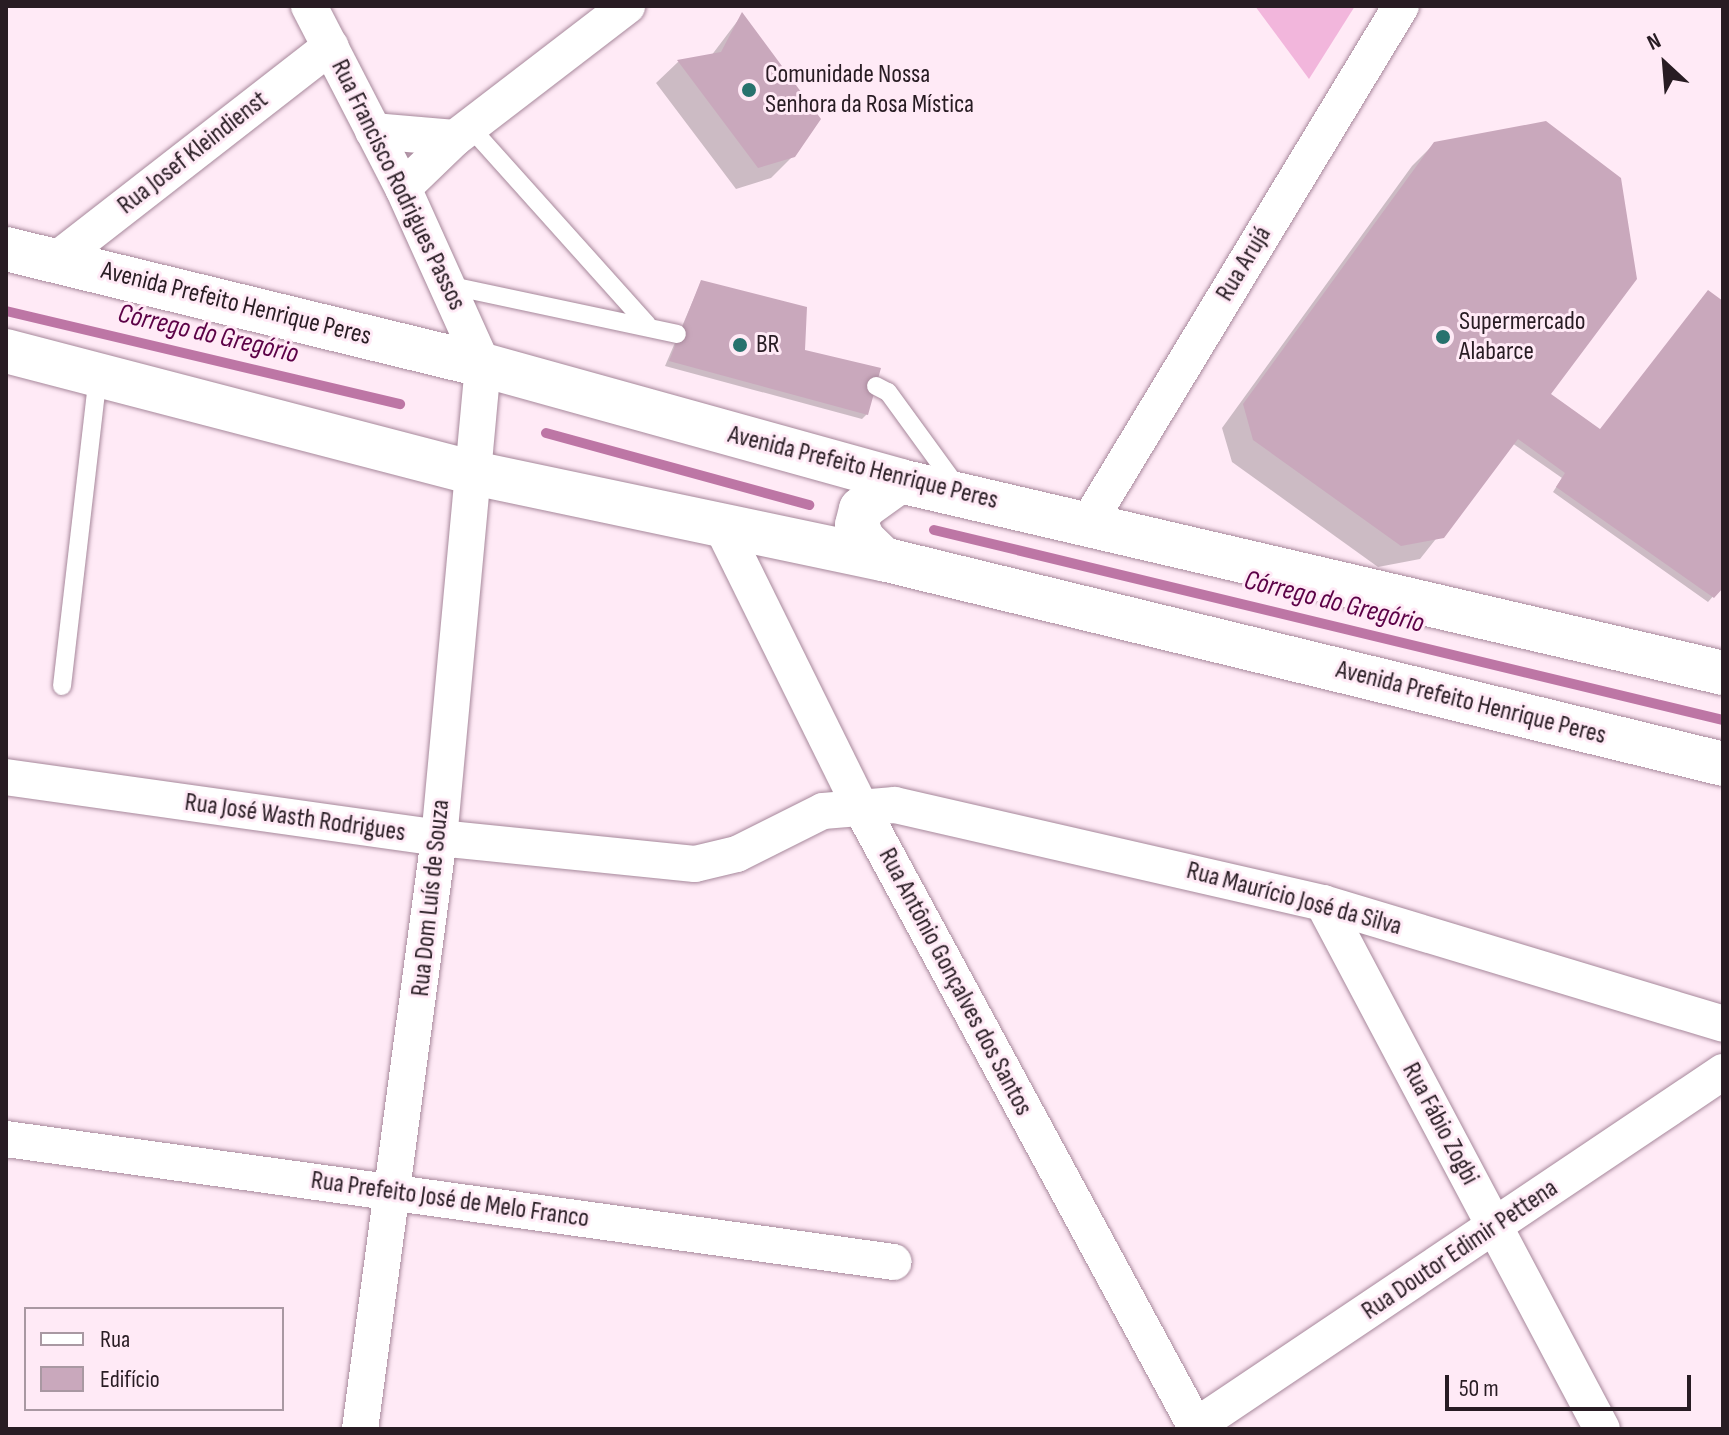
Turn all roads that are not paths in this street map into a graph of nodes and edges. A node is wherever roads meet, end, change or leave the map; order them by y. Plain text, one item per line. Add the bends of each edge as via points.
1 (309, 6) edge
2 (627, 6) edge
3 (1401, 6) edge
4 (331, 46) junction
5 (373, 131) junction
6 (463, 133) junction
7 (403, 188) junction
8 (6, 249) edge
9 (56, 260) junction
10 (447, 285) junction
11 (647, 324) junction
12 (677, 334) dead end
13 (6, 351) edge
14 (483, 365) junction
15 (98, 375) junction
16 (876, 386) dead end
17 (469, 472) junction
18 (900, 481) junction
19 (963, 495) junction
20 (1088, 523) junction
21 (723, 529) junction
22 (883, 559) junction
23 (1723, 673) edge
24 (62, 686) dead end
25 (1723, 764) edge
26 (6, 777) edge
27 (859, 804) junction
28 (439, 838) junction
29 (1323, 903) junction
30 (1723, 1024) edge
31 (1723, 1072) edge
32 (6, 1139) edge
33 (396, 1192) junction
34 (1495, 1228) junction
35 (894, 1262) dead end
36 (1197, 1428) edge
37 (360, 1429) edge
38 (1602, 1429) edge

1 - 4 street, Rua Francisco Rodrigues Passos
2 - 6 street
3 - 20 street, Rua Arujá
4 - 5 street, Rua Francisco Rodrigues Passos
4 - 9 street, Rua Josef Kleindienst
5 - 6 street
5 - 7 street, Rua Francisco Rodrigues Passos
6 - 7 street
6 - 11 lane
7 - 10 street, Rua Francisco Rodrigues Passos
8 - 9 highway, Avenida Prefeito Henrique Peres
9 - 14 highway, Avenida Prefeito Henrique Peres
10 - 11 lane
10 - 14 street, Rua Francisco Rodrigues Passos
11 - 12 lane
13 - 15 highway, Avenida Prefeito Henrique Peres
14 - 17 street, Rua Dom Luís de Souza
14 - 18 highway, Avenida Prefeito Henrique Peres
15 - 17 highway, Avenida Prefeito Henrique Peres
15 - 24 lane
16 - 19 lane via 888,392
17 - 21 highway, Avenida Prefeito Henrique Peres
17 - 28 street, Rua Dom Luís de Souza
18 - 19 highway, Avenida Prefeito Henrique Peres
18 - 22 highway via 871,497 859,517 863,540
19 - 20 highway, Avenida Prefeito Henrique Peres
20 - 23 highway, Avenida Prefeito Henrique Peres
21 - 22 highway, Avenida Prefeito Henrique Peres
21 - 27 street, Rua Antônio Gonçalves dos Santos
22 - 25 highway, Avenida Prefeito Henrique Peres
26 - 28 street, Rua José Wasth Rodrigues
27 - 28 street, Rua José Wasth Rodrigues via 823,811 716,862
27 - 29 street, Rua Maurício José da Silva via 924,810
27 - 36 street, Rua Antônio Gonçalves dos Santos
28 - 33 street, Rua Dom Luís de Souza
29 - 30 street, Rua Maurício José da Silva
29 - 34 street, Rua Fábio Zogbi
31 - 34 street, Rua Doutor Edimir Pettena
32 - 33 street, Rua Prefeito José de Melo Franco
33 - 35 street, Rua Prefeito José de Melo Franco
33 - 37 street, Rua Dom Luís de Souza
34 - 36 street, Rua Doutor Edimir Pettena
34 - 38 street, Rua Fábio Zogbi

